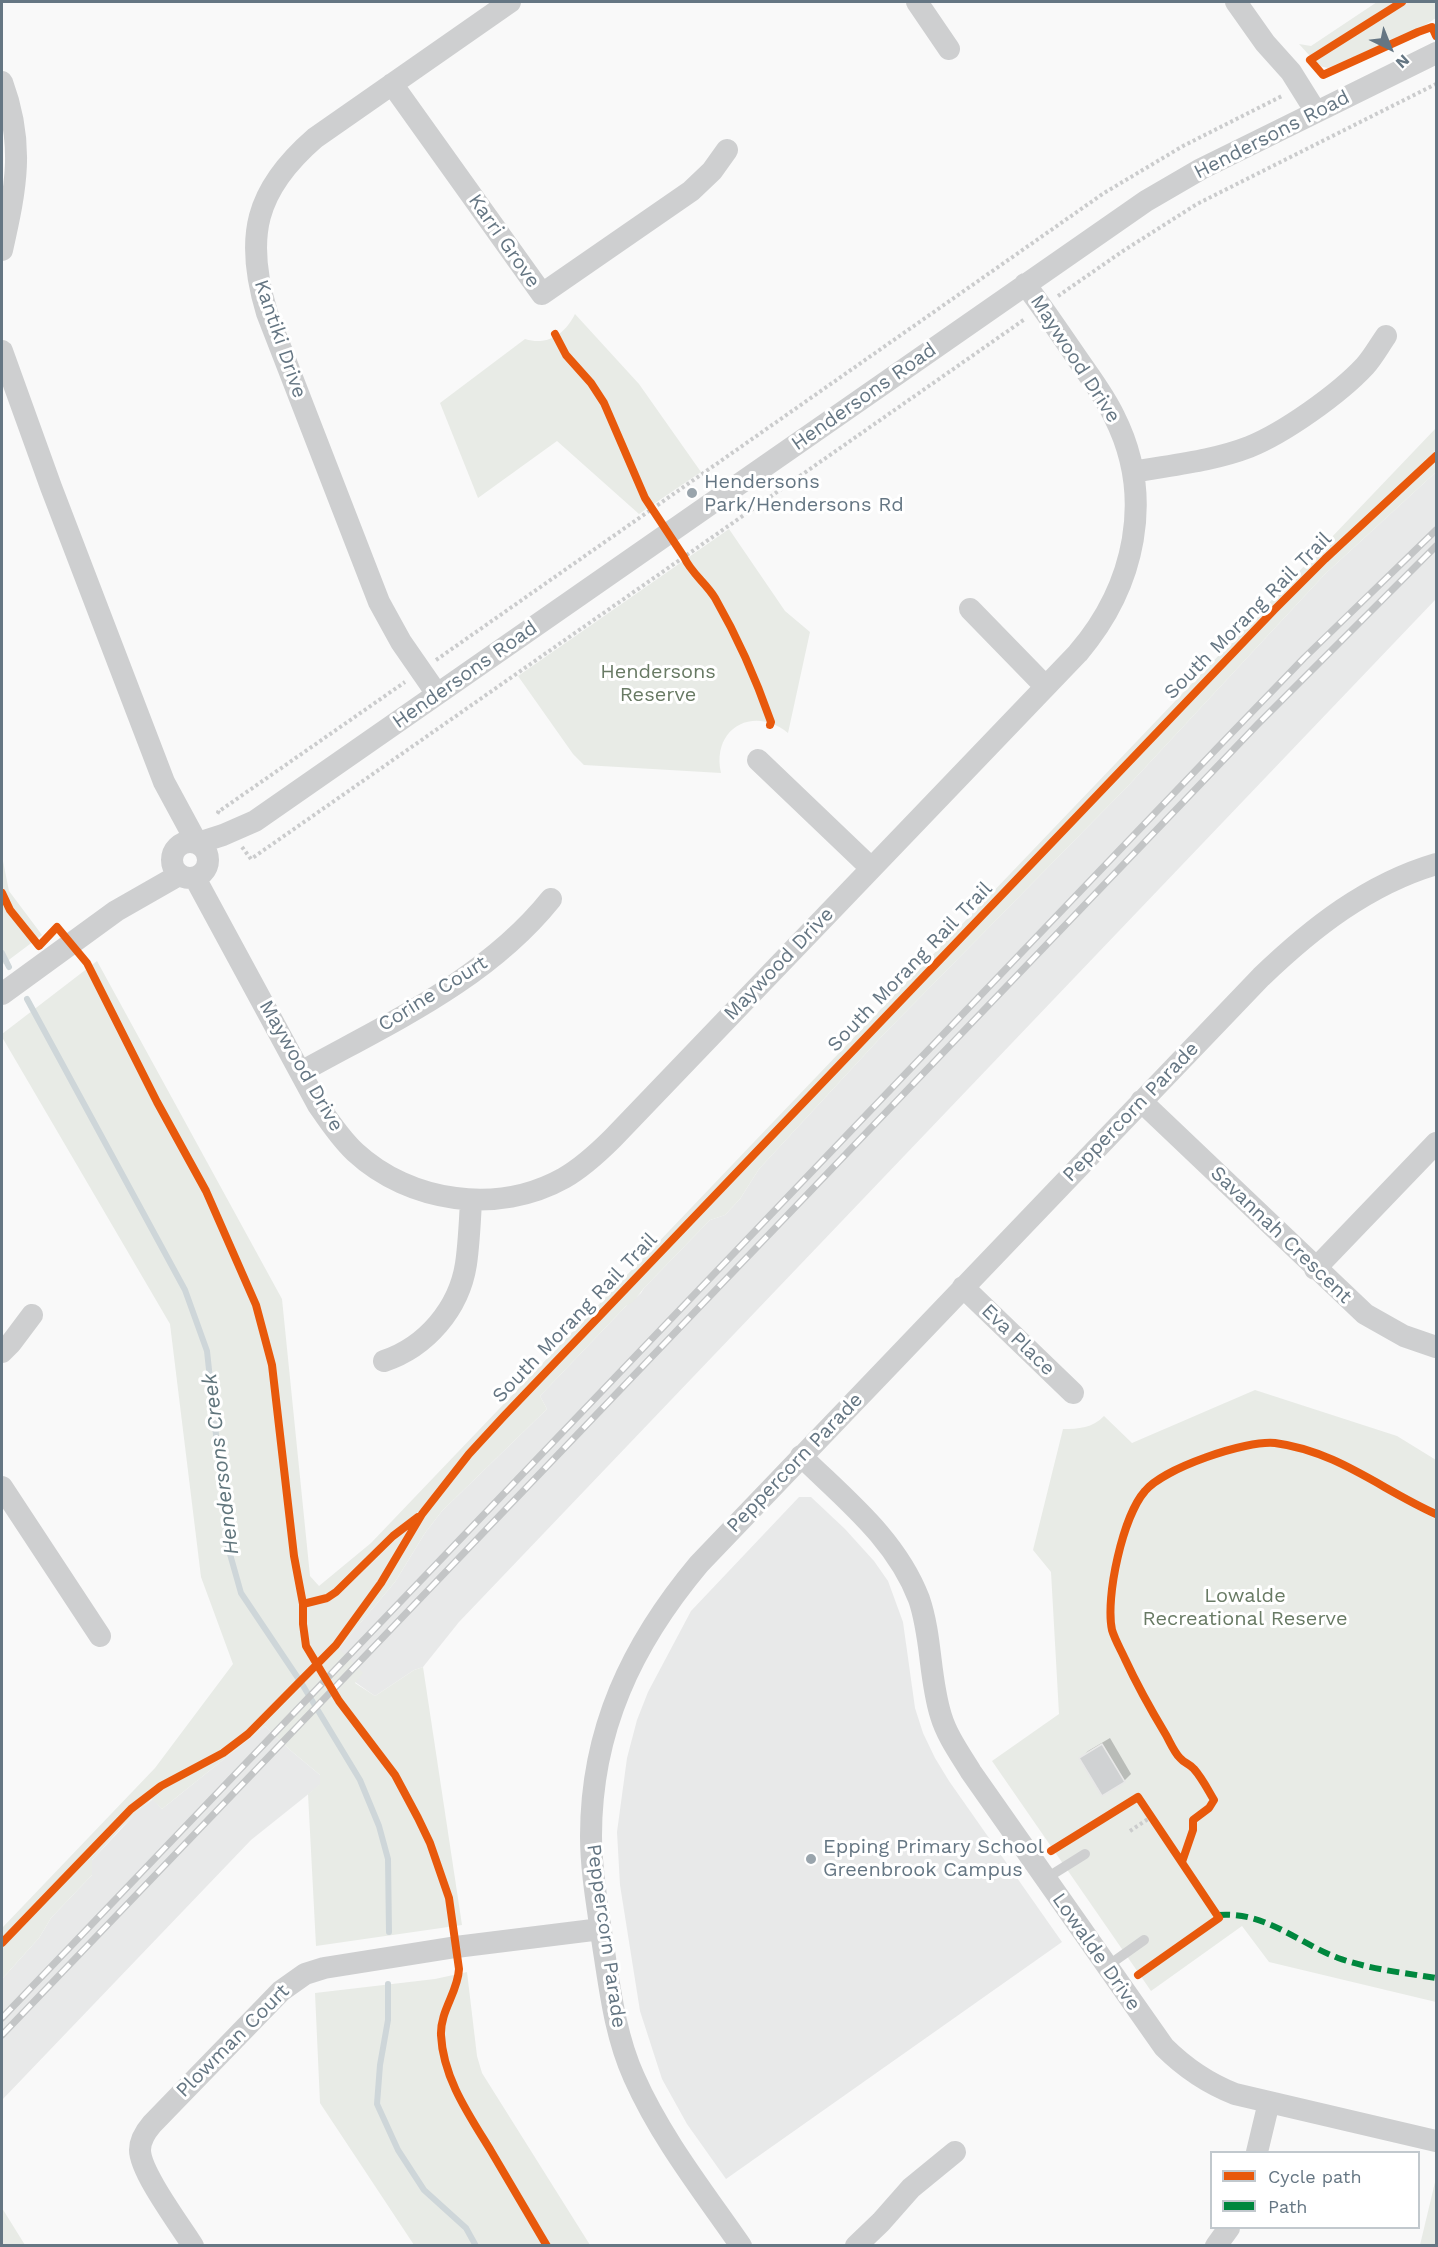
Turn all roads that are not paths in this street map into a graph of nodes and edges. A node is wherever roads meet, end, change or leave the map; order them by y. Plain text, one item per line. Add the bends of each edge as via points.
1 (510, 2) edge
2 (917, 2) edge
3 (1236, 2) edge
4 (949, 49) dead end
5 (1437, 53) edge
6 (2, 82) edge
7 (392, 84) junction
8 (1309, 116) junction
9 (727, 150) dead end
10 (2, 250) edge
11 (1025, 284) junction
12 (1386, 336) dead end
13 (2, 351) edge
14 (1133, 472) junction
15 (970, 609) dead end
16 (1045, 686) junction
17 (437, 694) junction
18 (758, 760) dead end
19 (164, 782) junction
20 (255, 821) junction
21 (198, 843) junction
22 (185, 864) junction
23 (1437, 864) edge
24 (871, 868) junction
25 (550, 899) dead end
26 (2, 994) edge
27 (301, 1072) junction
28 (1141, 1101) junction
29 (1437, 1143) edge
30 (471, 1200) junction
31 (1316, 1269) junction
32 (963, 1287) junction
33 (32, 1315) dead end
34 (1437, 1347) edge
35 (2, 1352) edge
36 (384, 1361) dead end
37 (1073, 1393) dead end
38 (801, 1456) junction
39 (2, 1487) edge
40 (99, 1636) dead end
41 (1085, 1854) dead end
42 (1045, 1879) junction
43 (601, 1929) junction
44 (1144, 1941) dead end
45 (1106, 1967) junction
46 (1269, 2102) junction
47 (1437, 2141) edge
48 (1257, 2151) edge
49 (955, 2152) dead end
50 (1228, 2229) edge
51 (193, 2246) edge
52 (741, 2246) edge
53 (856, 2246) edge
54 (1216, 2246) edge

1 - 7 street, Kantiki Drive
2 - 4 street
3 - 8 street via 1265,43 1280,78
5 - 8 street, Hendersons Road
6 - 10 street via 11,110 17,166
7 - 9 street, Karri Grove via 542,294 691,190
7 - 17 street, Kantiki Drive via 315,138 279,174 264,200 255,255 258,285 267,313 379,602
8 - 11 street, Hendersons Road via 1170,186
11 - 14 street, Maywood Drive via 1114,416
11 - 17 street, Hendersons Road
12 - 14 street via 1350,381 1269,438 1225,454
13 - 19 street via 46,477
14 - 16 street, Maywood Drive via 1136,510 1122,582 1093,634
15 - 16 street
16 - 24 street, Maywood Drive
17 - 20 street, Hendersons Road
18 - 24 street
19 - 21 street
19 - 22 street
20 - 21 street, Hendersons Road
20 - 22 street, Hendersons Road via 229,849
21 - 22 street via 206,851
22 - 26 street, Hendersons Road
22 - 27 street, Maywood Drive
23 - 28 street, Peppercorn Parade via 1378,888 1313,929
24 - 30 street, Maywood Drive via 587,1163 532,1192
25 - 27 street, Corine Court via 514,940 462,981
27 - 30 street, Maywood Drive via 333,1127 378,1170 427,1193
28 - 31 street, Savannah Crescent
28 - 32 street, Peppercorn Parade
29 - 31 street
30 - 36 street via 466,1264 451,1307 418,1344
31 - 34 street, Savannah Crescent via 1365,1314 1404,1336
32 - 37 street, Eva Place
32 - 38 street, Peppercorn Parade
33 - 35 street
38 - 42 street, Lowalde Drive via 858,1511 898,1557 920,1601 945,1727 971,1772
38 - 43 street, Peppercorn Parade via 677,1590 626,1674 600,1751 594,1790 591,1837
39 - 40 street
41 - 42 lane
42 - 45 street, Lowalde Drive
43 - 51 street, Plowman Court via 324,1968 292,1981 152,2124 141,2142 144,2167
43 - 52 street, Peppercorn Parade via 612,2003 633,2075 662,2130
44 - 45 lane
45 - 46 street, Lowalde Drive via 1179,2062 1216,2086
46 - 47 street, Lowalde Drive
46 - 48 street
49 - 53 street via 911,2188
50 - 54 street

